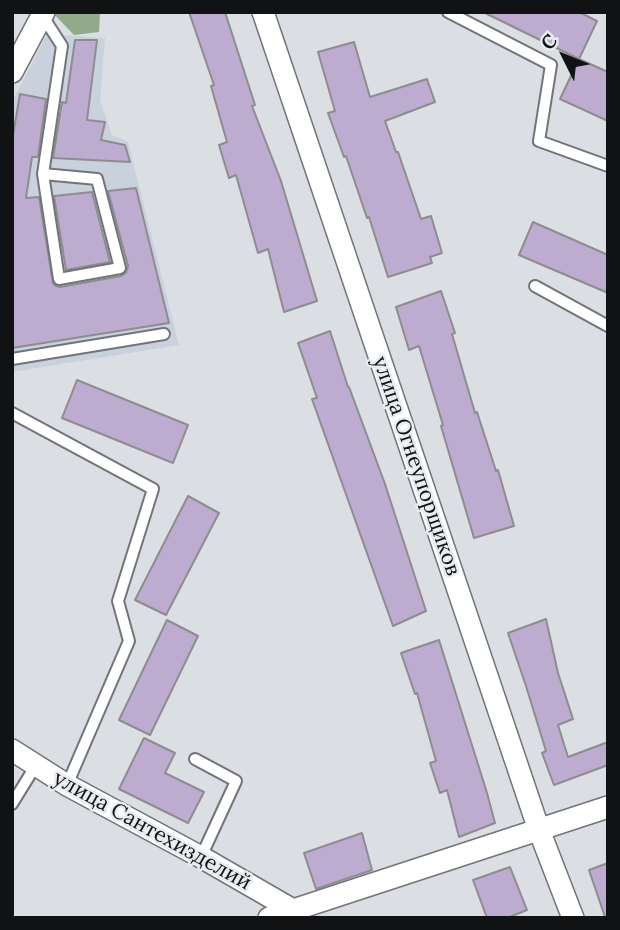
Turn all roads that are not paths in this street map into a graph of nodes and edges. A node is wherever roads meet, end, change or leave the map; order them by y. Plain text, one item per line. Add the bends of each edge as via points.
1 (263, 12) edge
2 (448, 12) edge
3 (43, 14) edge
4 (12, 72) edge
5 (608, 166) edge
6 (43, 174) junction
7 (535, 286) dead end
8 (608, 326) edge
9 (164, 334) dead end
10 (12, 359) edge
11 (12, 413) edge
12 (12, 750) edge
13 (195, 759) dead end
14 (36, 765) junction
15 (67, 785) junction
16 (12, 804) edge
17 (608, 807) edge
18 (539, 830) junction
19 (201, 857) junction
20 (293, 911) junction
21 (269, 918) edge
22 (573, 918) edge

1 - 18 street, улица Огнеупорщиков
2 - 5 lane via 551,65 539,141
3 - 4 street
3 - 6 lane via 62,46
6 - 6 lane via 58,279 120,268 97,178
7 - 8 lane
9 - 10 lane
11 - 15 lane via 153,489 118,601 129,640
12 - 14 street, улица Сантехизделий
13 - 19 lane via 236,781
14 - 15 street, улица Сантехизделий
14 - 16 lane
15 - 19 street, улица Сантехизделий
17 - 18 street
18 - 20 street
18 - 22 street, улица Огнеупорщиков
19 - 20 street, улица Сантехизделий
20 - 21 street

